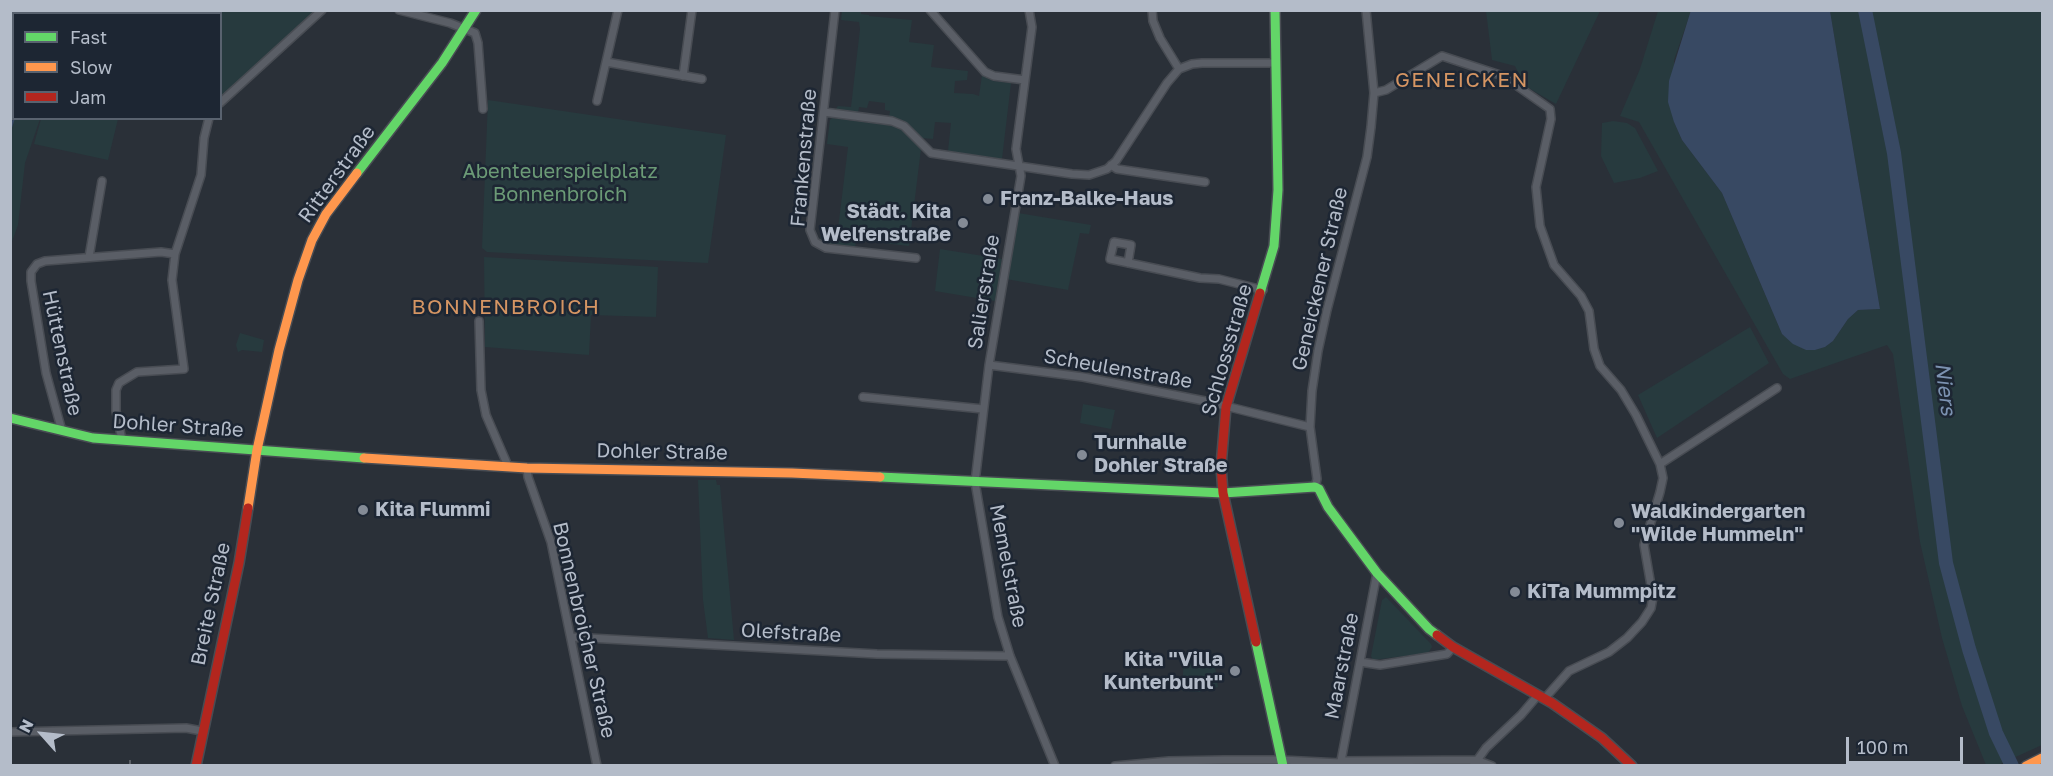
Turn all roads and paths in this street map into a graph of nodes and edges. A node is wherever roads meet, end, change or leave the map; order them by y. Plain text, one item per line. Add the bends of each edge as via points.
1 (322, 10) edge
2 (399, 10) edge
3 (476, 10) edge
4 (618, 10) edge
5 (692, 10) edge
6 (835, 10) edge
7 (930, 10) edge
8 (1029, 10) edge
9 (1152, 10) edge
10 (1275, 10) edge
11 (1366, 10) edge
12 (465, 27) junction
13 (606, 62) junction
14 (1276, 63) junction
15 (1179, 69) junction
16 (683, 76) junction
17 (702, 79) dead end
18 (1025, 80) junction
19 (1374, 93) junction
20 (222, 101) edge
21 (597, 101) dead end
22 (483, 109) dead end
23 (824, 112) junction
24 (208, 120) edge
25 (1111, 165) junction
26 (1020, 166) junction
27 (102, 181) dead end
28 (1205, 182) dead end
29 (175, 254) junction
30 (89, 257) junction
31 (916, 258) dead end
32 (1128, 263) dead end
33 (1263, 290) junction
34 (478, 321) dead end
35 (989, 365) junction
36 (1777, 388) dead end
37 (863, 397) dead end
38 (1227, 407) junction
39 (983, 409) junction
40 (10, 418) edge
41 (1310, 427) junction
42 (62, 431) junction
43 (122, 440) junction
44 (257, 450) junction
45 (1660, 464) junction
46 (508, 466) junction
47 (526, 468) junction
48 (975, 482) junction
49 (1315, 487) junction
50 (1223, 493) junction
51 (1377, 573) junction
52 (572, 637) junction
53 (1453, 647) junction
54 (1010, 656) junction
55 (1360, 662) junction
56 (1541, 696) junction
57 (202, 731) junction
58 (10, 732) edge
59 (2043, 758) edge
60 (1282, 763) edge
61 (1340, 763) edge
62 (1475, 763) edge
63 (196, 765) edge
64 (597, 765) edge
65 (1055, 765) edge
66 (1115, 765) edge
67 (1492, 765) edge
68 (1632, 765) edge
69 (2026, 765) edge

1 - 20 street
2 - 12 street
3 - 12 main road, Ritterstraße
4 - 13 street
5 - 16 street
6 - 23 street, Frankenstraße
7 - 18 street via 985,72
8 - 18 street, Salierstraße via 1032,27
9 - 15 street via 1157,32
10 - 14 main road, Schlossstraße
11 - 19 street, Geneickener Straße
12 - 22 street via 475,33 478,44
12 - 44 main road, Ritterstraße via 442,63 326,214 312,240 279,350
13 - 16 street
13 - 21 street
14 - 15 street via 1202,63
14 - 33 main road, Schlossstraße via 1276,222
15 - 25 street
16 - 17 street
18 - 26 street, Salierstraße via 1016,149
19 - 41 street, Geneickener Straße via 1367,157 1318,351
19 - 45 street via 1386,90 1442,56 1503,76 1550,109 1536,187 1540,226 1554,265 1590,311 1600,366 1621,390
23 - 26 street via 891,121 904,126 931,153
23 - 31 street, Frankenstraße via 810,230 815,242 826,249
24 - 29 street via 201,175
25 - 26 street via 1095,174 1081,175
25 - 28 street
26 - 35 street, Salierstraße
27 - 30 street
29 - 30 street, Hüttenstraße
29 - 43 street via 172,280 184,369 137,372 119,383 116,411
30 - 42 street, Hüttenstraße via 45,261 32,272 46,373
32 - 33 street
33 - 38 main road, Schlossstraße
34 - 46 street via 486,415
35 - 38 street, Scheulenstraße via 1083,377
35 - 39 street, Memelstraße
36 - 45 street
37 - 39 street
38 - 41 street, Scheulenstraße
38 - 50 main road, Schlossstraße via 1222,442
39 - 48 street, Memelstraße
40 - 42 main road, Dohler Straße
41 - 49 street, Geneickener Straße
42 - 43 main road, Dohler Straße
43 - 44 main road, Dohler Straße
44 - 46 main road, Dohler Straße
44 - 57 main road, Breite Straße via 239,563
45 - 56 street via 1663,478 1644,545 1653,597 1651,608 1627,638 1609,652 1569,671
46 - 47 main road, Dohler Straße
47 - 48 main road, Dohler Straße via 792,473
47 - 52 street, Bonnenbroicher Straße via 551,542
48 - 50 main road, Dohler Straße
48 - 54 street, Memelstraße via 998,617
49 - 50 main road, Dohler Straße
49 - 51 main road
50 - 60 main road, Schlossstraße
51 - 53 main road via 1429,629
51 - 55 street, Maarstraße
52 - 54 street, Olefstraße via 877,654
52 - 64 street, Bonnenbroicher Straße
53 - 55 street via 1447,654 1380,664
53 - 56 main road
54 - 65 street, Memelstraße
55 - 61 street, Maarstraße
56 - 62 street
56 - 68 main road via 1602,738
57 - 58 street via 186,728
57 - 63 main road, Breite Straße
59 - 69 main road
60 - 61 street
60 - 66 street via 1169,761
61 - 62 street
62 - 67 street

